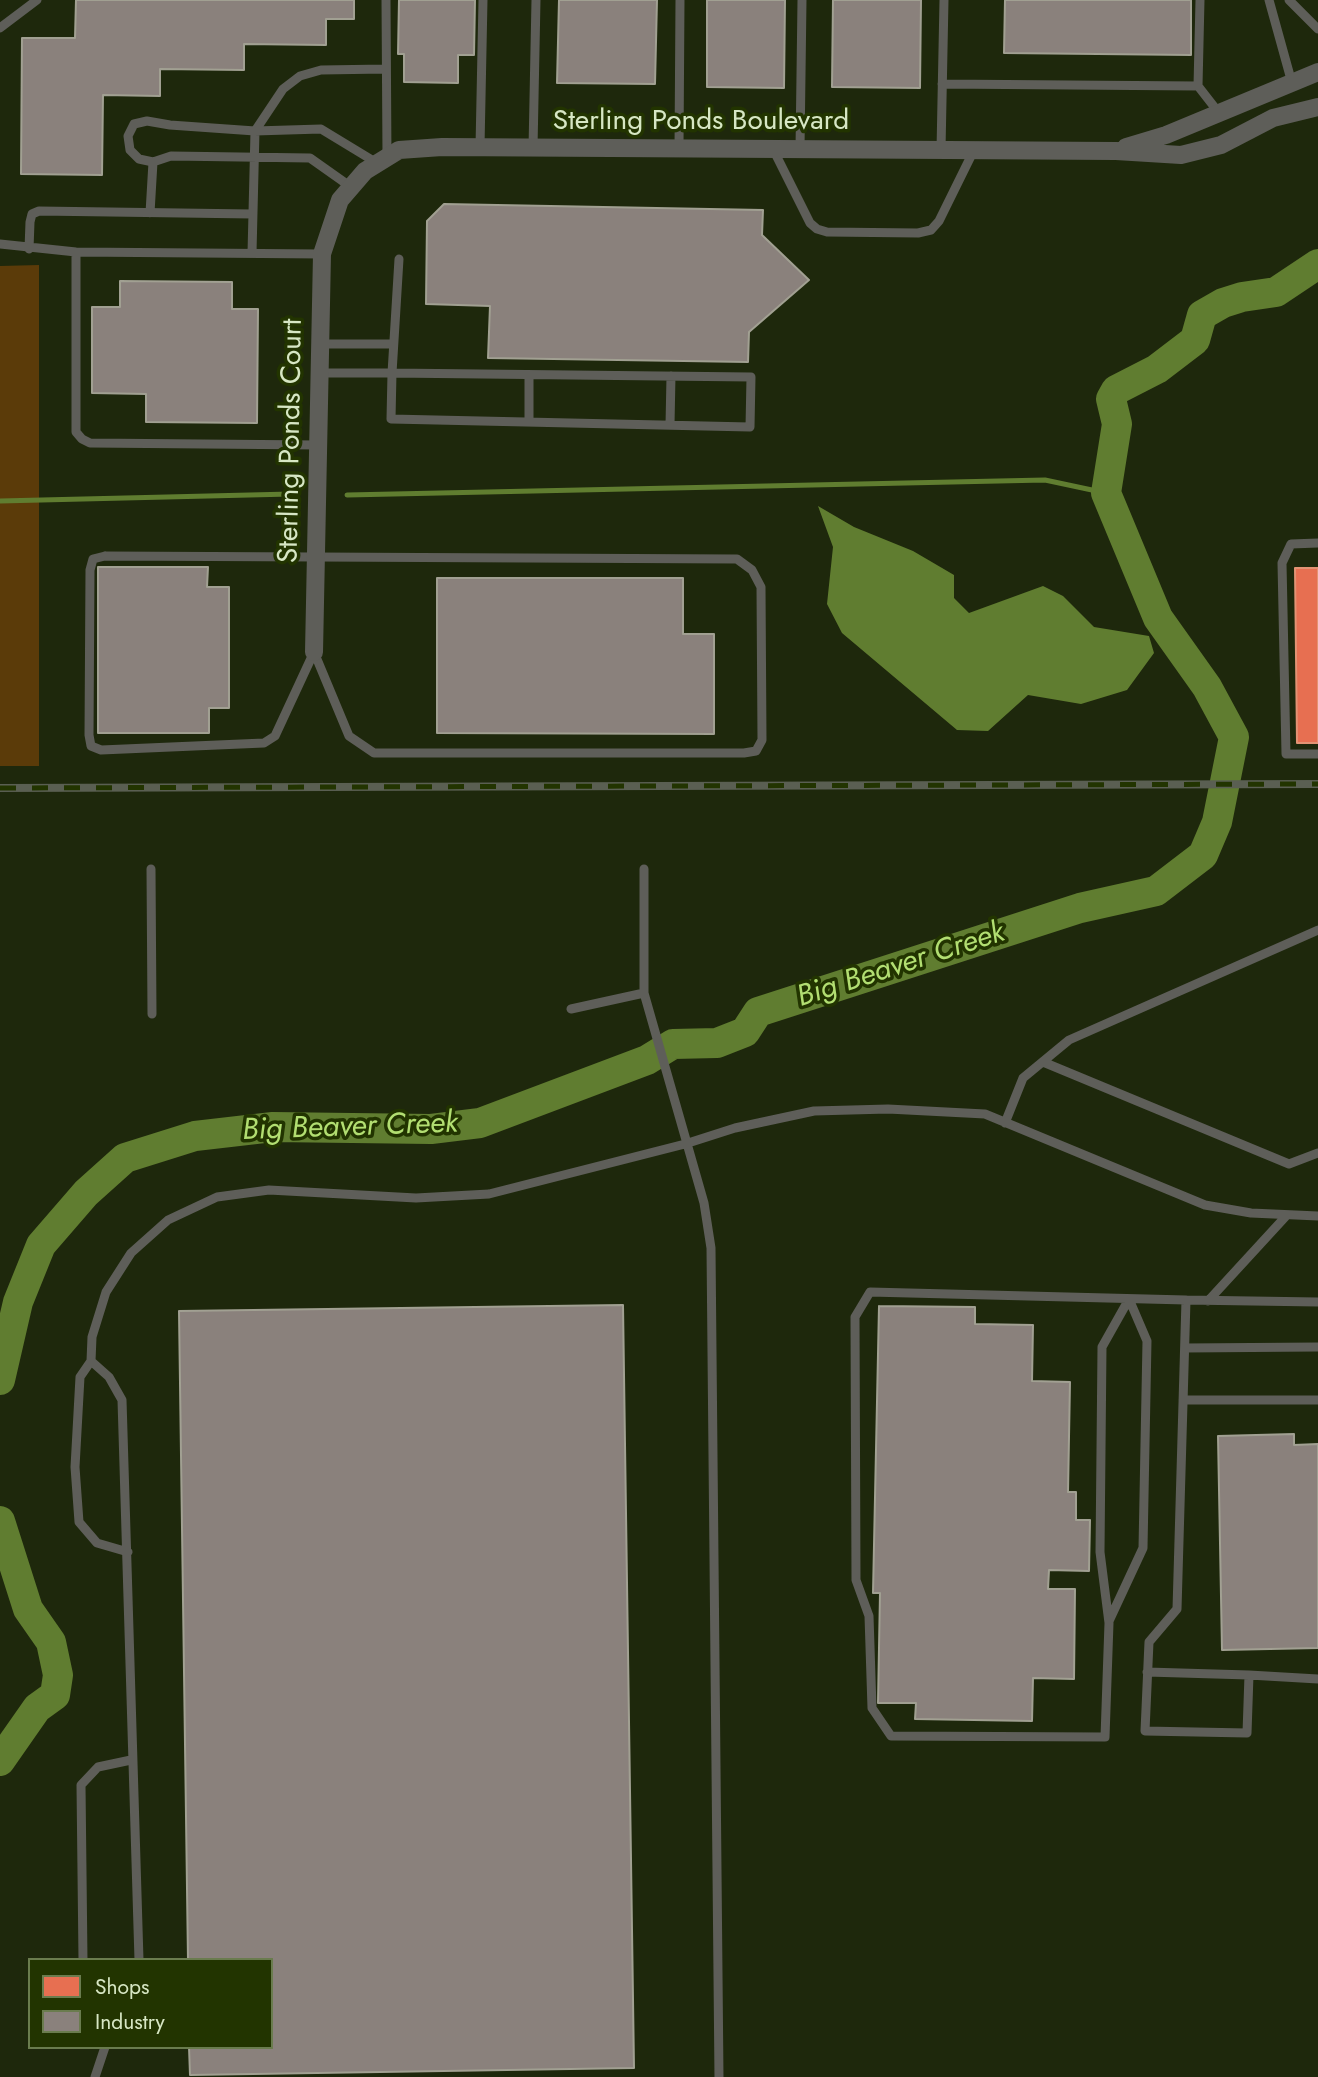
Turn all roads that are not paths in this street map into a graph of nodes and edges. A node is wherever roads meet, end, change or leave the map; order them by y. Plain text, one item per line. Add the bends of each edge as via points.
1 (37, 0) edge
2 (386, 0) edge
3 (483, 0) edge
4 (536, 0) edge
5 (680, 0) edge
6 (802, 0) edge
7 (944, 0) edge
8 (1200, 0) edge
9 (1269, 0) edge
10 (1289, 0) edge
11 (0, 28) edge
12 (1318, 29) edge
13 (385, 69) junction
14 (1318, 72) edge
15 (1292, 83) junction
16 (942, 84) junction
17 (1198, 86) junction
18 (1318, 107) edge
19 (1219, 113) junction
20 (255, 131) junction
21 (480, 147) junction
22 (533, 148) junction
23 (679, 148) junction
24 (773, 149) junction
25 (800, 149) junction
26 (941, 150) junction
27 (975, 150) junction
28 (1116, 150) junction
29 (254, 157) junction
30 (382, 160) junction
31 (153, 162) junction
32 (351, 187) junction
33 (150, 213) junction
34 (253, 215) junction
35 (329, 233) joint
36 (0, 244) edge
37 (29, 248) junction
38 (76, 253) junction
39 (252, 253) junction
40 (322, 254) junction
41 (399, 259) dead end
42 (321, 344) junction
43 (393, 344) junction
44 (321, 373) junction
45 (392, 373) junction
46 (528, 375) junction
47 (671, 376) junction
48 (529, 422) junction
49 (670, 425) junction
50 (318, 445) junction
51 (1317, 542) edge
52 (316, 556) junction
53 (314, 652) junction
54 (1318, 754) edge
55 (151, 869) dead end
56 (644, 869) dead end
57 (1318, 930) edge
58 (644, 993) junction
59 (571, 1009) dead end
60 (152, 1014) dead end
61 (1043, 1062) junction
62 (1006, 1123) junction
63 (685, 1144) junction
64 (1318, 1153) edge
65 (1287, 1215) junction
66 (1318, 1216) edge
67 (1129, 1299) junction
68 (1186, 1300) junction
69 (1208, 1301) junction
70 (1318, 1302) edge
71 (1318, 1347) edge
72 (1185, 1348) junction
73 (91, 1361) junction
74 (1183, 1400) junction
75 (1318, 1400) edge
76 (128, 1552) junction
77 (1109, 1623) junction
78 (1147, 1672) junction
79 (1249, 1675) junction
80 (1318, 1679) edge
81 (131, 1760) junction
82 (83, 1958) edge
83 (139, 1958) edge
84 (104, 2049) edge
85 (95, 2077) edge
86 (719, 2077) edge

1 - 11 lane
2 - 13 lane
3 - 21 lane
4 - 22 lane
5 - 23 lane
6 - 25 lane
7 - 16 lane
8 - 17 lane
9 - 15 lane
10 - 12 lane
13 - 20 lane via 321,70 300,76 283,89
13 - 30 lane
14 - 15 street, Sterling Ponds Boulevard
15 - 19 street, Sterling Ponds Boulevard
16 - 17 lane
16 - 26 lane
17 - 19 lane
18 - 28 street, Sterling Ponds Boulevard via 1273,118 1221,145 1181,155
19 - 28 street, Sterling Ponds Boulevard
20 - 29 lane
20 - 30 lane via 321,130
20 - 31 lane via 147,121 134,124 128,136 130,150 139,159
21 - 22 street, Sterling Ponds Boulevard
21 - 30 street, Sterling Ponds Boulevard via 399,150
22 - 23 street, Sterling Ponds Boulevard
23 - 24 street, Sterling Ponds Boulevard
24 - 25 street, Sterling Ponds Boulevard
24 - 27 lane via 817,229 918,233 931,230 939,221
25 - 26 street, Sterling Ponds Boulevard
26 - 27 street, Sterling Ponds Boulevard
27 - 28 street, Sterling Ponds Boulevard
29 - 31 lane via 171,156
29 - 32 lane via 310,158
29 - 34 lane
30 - 32 street, Sterling Ponds Boulevard
31 - 33 lane
32 - 35 street, Sterling Ponds Boulevard via 340,200
33 - 34 lane
33 - 37 lane via 39,211 32,214
34 - 39 lane
35 - 40 street, Sterling Ponds Court
36 - 37 lane
37 - 38 lane
38 - 39 lane
38 - 50 lane via 76,432 82,439 90,443
39 - 40 lane
40 - 42 street, Sterling Ponds Court
41 - 43 lane
42 - 43 lane
42 - 44 street, Sterling Ponds Court
43 - 45 lane
44 - 45 lane
44 - 50 street, Sterling Ponds Court
45 - 46 lane
45 - 48 lane via 391,419
46 - 47 lane
46 - 48 lane
47 - 49 lane
47 - 49 lane via 751,377 750,427
48 - 49 lane
50 - 52 street, Sterling Ponds Court
51 - 54 lane via 1291,544 1282,563 1286,754
52 - 53 street, Sterling Ponds Court
52 - 53 lane via 93,559 91,746 101,750 264,743 275,736
52 - 53 lane via 737,559 752,570 761,587 762,740 756,751 744,753 374,753 349,736
55 - 60 lane
56 - 58 lane
57 - 61 lane via 1069,1040
58 - 59 lane
58 - 63 lane
61 - 62 lane via 1023,1078
61 - 64 lane via 1289,1164
62 - 63 lane via 985,1114 814,1111
62 - 65 lane via 1205,1205
63 - 73 lane via 467,1197 269,1190 218,1197 168,1220 131,1253 102,1303
63 - 86 lane via 704,1203 711,1248
65 - 66 lane
65 - 69 lane
67 - 68 lane
67 - 77 lane via 1102,1347 1100,1552
67 - 77 lane via 1147,1341 1143,1548
67 - 77 lane via 870,1292 855,1317 856,1580 869,1616 872,1709 891,1737 1105,1737
68 - 69 lane
68 - 72 lane
69 - 70 lane
71 - 72 lane
72 - 74 lane
73 - 76 lane via 110,1377 122,1400
73 - 76 lane via 80,1377 75,1467 79,1522 97,1543
74 - 75 lane
74 - 78 lane via 1177,1609 1149,1642
76 - 81 lane
78 - 79 lane
78 - 79 lane via 1145,1731 1247,1732
79 - 80 lane
81 - 82 lane via 98,1767 81,1785
81 - 83 lane
84 - 85 lane

